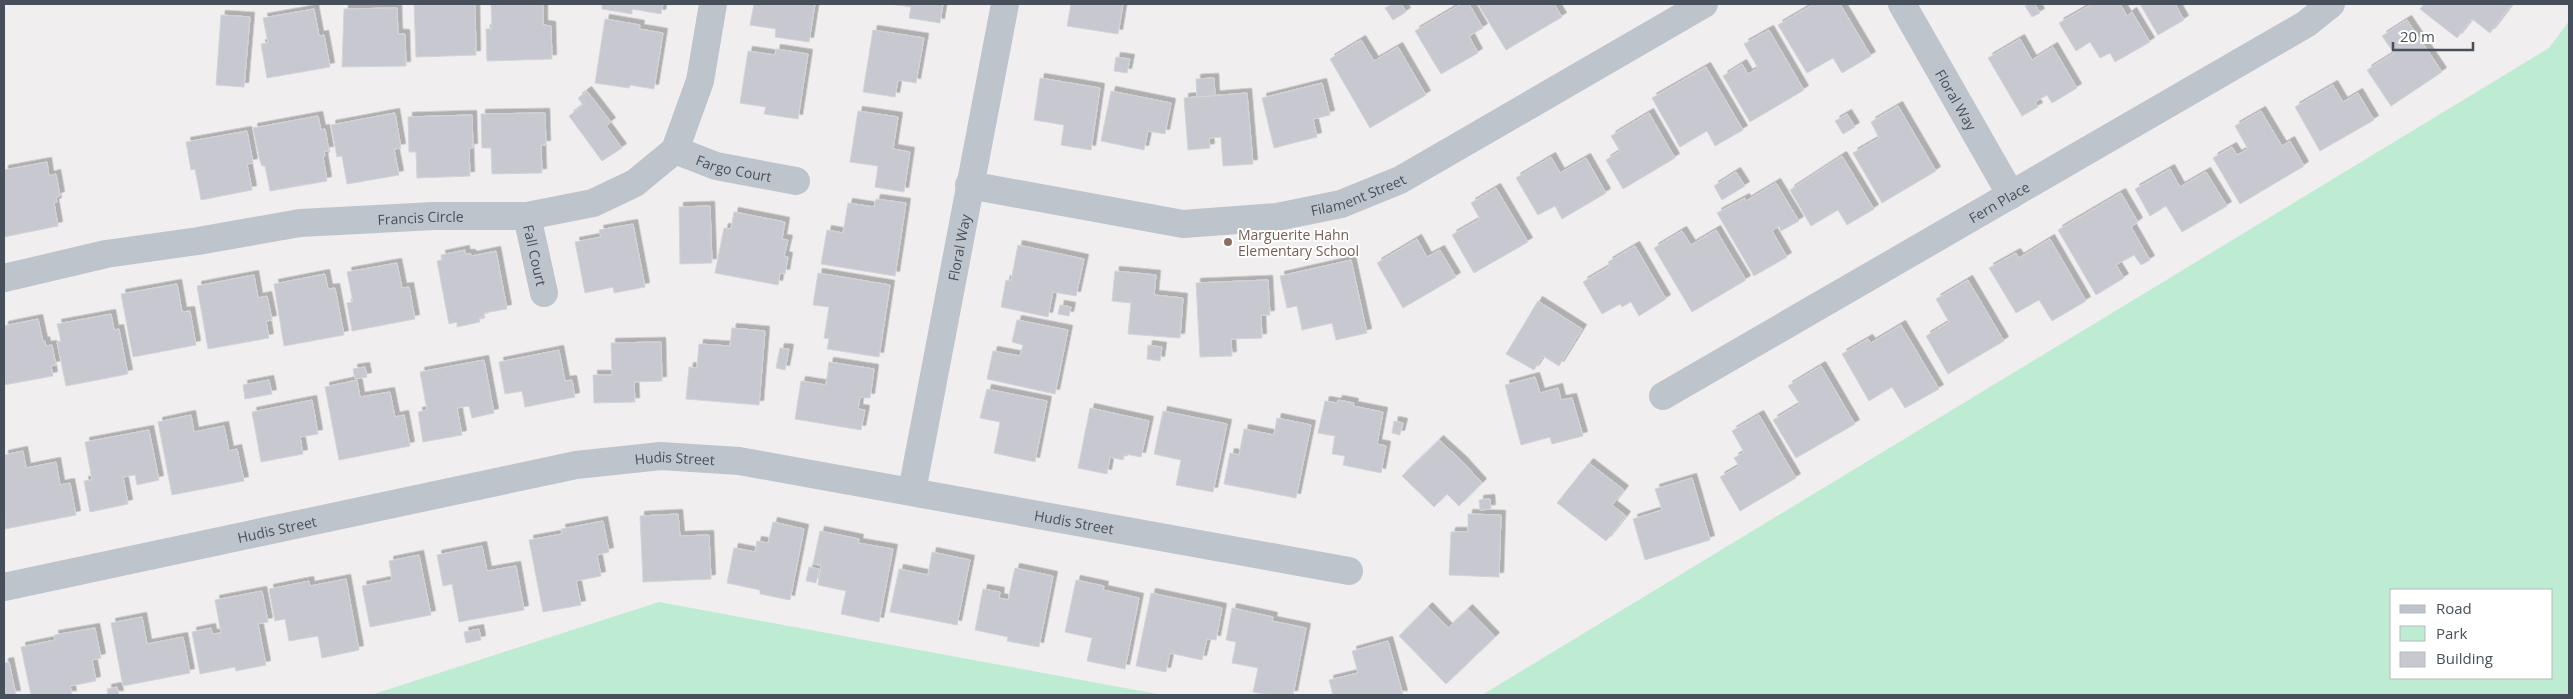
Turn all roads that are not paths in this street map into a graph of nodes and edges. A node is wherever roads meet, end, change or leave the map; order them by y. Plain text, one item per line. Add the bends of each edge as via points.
1 (713, 4) edge
2 (1004, 4) edge
3 (1704, 4) edge
4 (1902, 4) edge
5 (2332, 4) edge
6 (675, 150) junction
7 (796, 181) dead end
8 (969, 185) junction
9 (2011, 195) junction
10 (527, 216) junction
11 (4, 278) edge
12 (544, 293) dead end
13 (1664, 396) dead end
14 (912, 491) junction
15 (1349, 571) dead end
16 (4, 587) edge

1 - 6 street via 700,81
2 - 8 street, Floral Way
3 - 8 street, Filament Street via 1400,180 1341,204 1277,217 1183,224
4 - 9 street, Floral Way
5 - 9 street, Fern Place via 2306,24
6 - 7 street, Fargo Court via 716,166
6 - 10 street, Francis Circle via 635,183 592,203
8 - 14 street, Floral Way
9 - 13 street, Fern Place
10 - 11 street, Francis Circle via 434,216 300,223 106,254
10 - 12 street, Fall Court
14 - 15 street, Hudis Street
14 - 16 street, Hudis Street via 739,461 661,456 576,466

